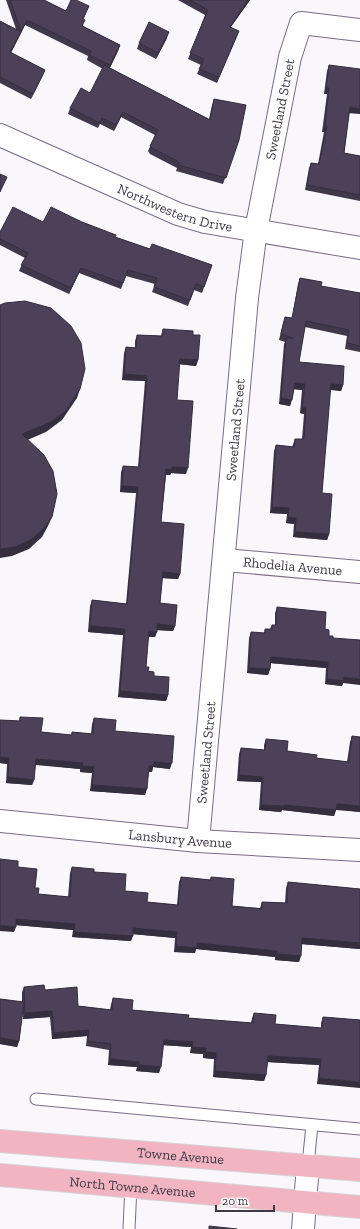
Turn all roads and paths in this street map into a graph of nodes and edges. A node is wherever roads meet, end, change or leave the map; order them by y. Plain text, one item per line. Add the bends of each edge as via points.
1 (360, 30) edge
2 (0, 135) edge
3 (256, 230) junction
4 (360, 248) edge
5 (225, 560) junction
6 (360, 572) edge
7 (0, 821) edge
8 (198, 841) junction
9 (360, 850) edge
10 (36, 1099) dead end
11 (312, 1124) junction
12 (360, 1129) edge
13 (0, 1141) edge
14 (308, 1166) junction
15 (360, 1170) edge
16 (0, 1175) edge
17 (131, 1186) junction
18 (305, 1202) junction
19 (360, 1207) edge
20 (129, 1229) edge
21 (303, 1229) edge

1 - 3 street, Sweetland Street via 301,23 290,57
2 - 3 street, Northwestern Drive via 178,214 205,222
3 - 4 street, Northwestern Drive
3 - 5 street, Sweetland Street via 247,298
5 - 6 street, Rhodelia Avenue
5 - 8 street, Sweetland Street
7 - 8 street, Lansbury Avenue
8 - 9 street, Lansbury Avenue
10 - 11 lane
11 - 12 lane
11 - 14 lane
13 - 14 main road, Towne Avenue
14 - 15 main road, Towne Avenue
14 - 18 street
16 - 17 main road, North Towne Avenue
17 - 18 main road, North Towne Avenue
17 - 20 lane
18 - 19 main road, North Towne Avenue
18 - 21 street

